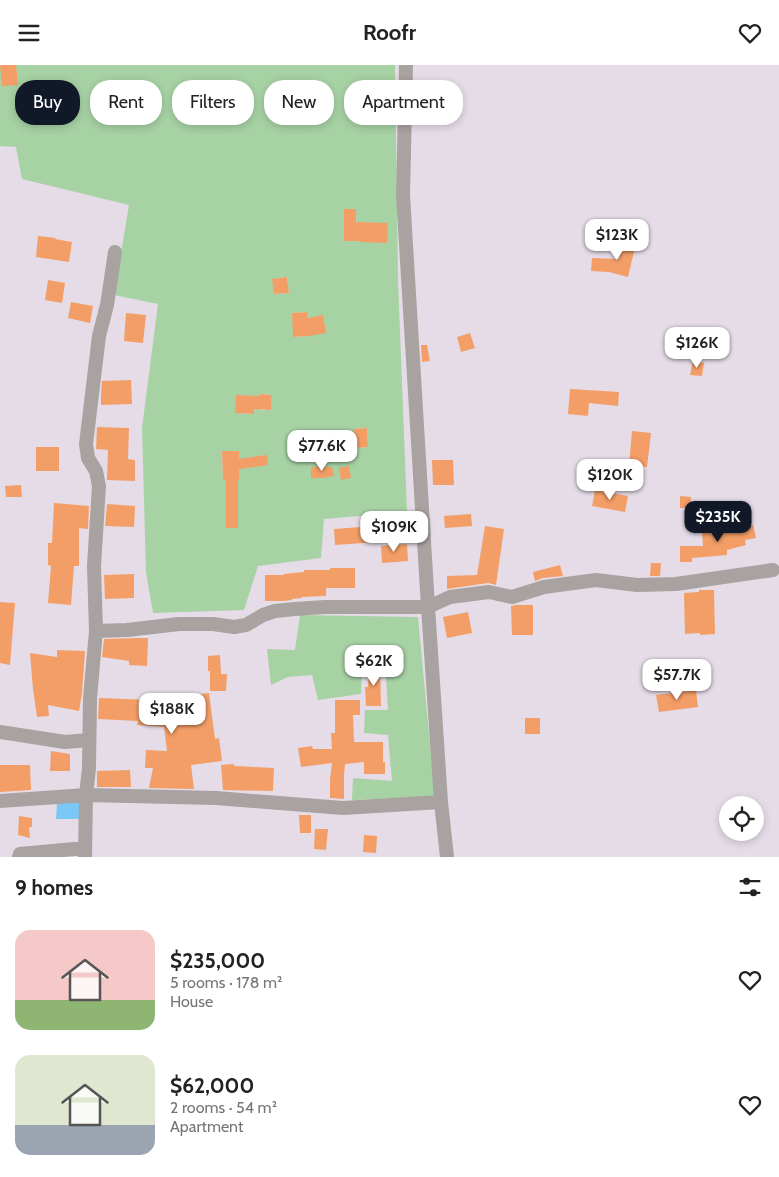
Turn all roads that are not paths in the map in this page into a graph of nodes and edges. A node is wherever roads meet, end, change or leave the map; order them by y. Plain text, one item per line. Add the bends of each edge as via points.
1 (406, 65) edge
2 (115, 251) dead end
3 (773, 570) dead end
4 (428, 607) junction
5 (96, 631) junction
6 (0, 732) edge
7 (89, 741) junction
8 (86, 795) junction
9 (0, 801) edge
10 (441, 802) junction
11 (86, 853) edge
12 (19, 857) edge
13 (447, 857) edge

1 - 4 street via 403,195
2 - 5 street via 99,336 86,444 99,486 94,566
3 - 4 street via 676,584 637,585 596,580 544,587 512,597 489,592 450,597
4 - 5 street via 305,608 275,611 234,627 213,623
4 - 10 street
5 - 7 street
6 - 7 street
7 - 8 street
8 - 9 street
8 - 10 street via 216,798 343,808
8 - 11 street
10 - 13 street
11 - 12 street via 20,854

